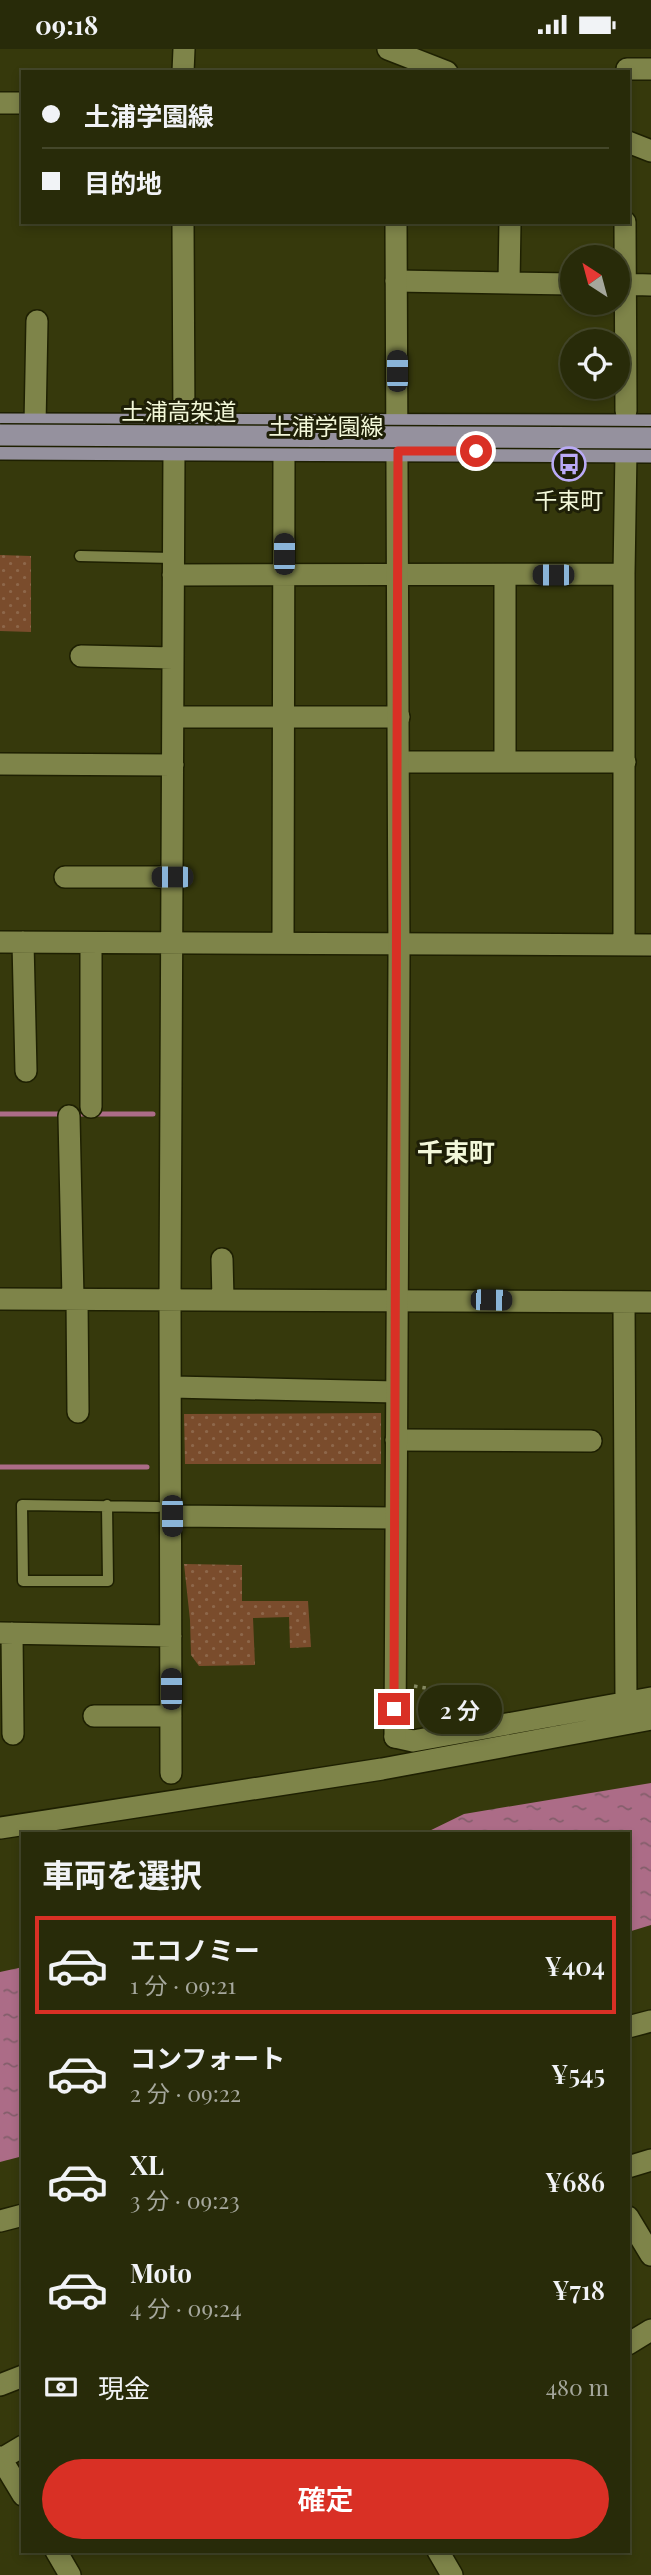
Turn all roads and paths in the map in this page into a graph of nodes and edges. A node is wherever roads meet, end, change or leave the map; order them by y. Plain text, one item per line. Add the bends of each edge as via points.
1 (184, 49) edge
2 (397, 56) edge
3 (627, 63) edge
4 (651, 69) edge
5 (183, 70) edge
6 (441, 70) edge
7 (0, 103) edge
8 (21, 103) edge
9 (630, 143) edge
10 (651, 151) edge
11 (183, 224) edge
12 (396, 224) edge
13 (510, 224) edge
14 (625, 224) edge
15 (624, 245) edge
16 (396, 281) junction
17 (509, 283) junction
18 (560, 283) edge
19 (630, 284) edge
20 (651, 285) edge
21 (622, 315) edge
22 (37, 321) dead end
23 (626, 411) dead end
24 (0, 424) edge
25 (36, 424) junction
26 (398, 424) junction
27 (184, 425) junction
28 (651, 425) edge
29 (0, 435) edge
30 (651, 438) edge
31 (0, 449) edge
32 (174, 450) junction
33 (284, 451) junction
34 (398, 451) junction
35 (626, 452) junction
36 (651, 452) edge
37 (80, 556) dead end
38 (173, 566) junction
39 (624, 574) junction
40 (399, 575) junction
41 (505, 575) junction
42 (284, 576) junction
43 (81, 656) dead end
44 (173, 658) junction
45 (173, 717) junction
46 (283, 717) junction
47 (399, 717) junction
48 (505, 761) junction
49 (399, 762) junction
50 (625, 762) junction
51 (0, 764) edge
52 (173, 765) junction
53 (65, 877) dead end
54 (172, 877) junction
55 (0, 942) edge
56 (23, 943) junction
57 (91, 943) junction
58 (172, 943) junction
59 (283, 943) junction
60 (399, 943) junction
61 (624, 945) junction
62 (651, 945) edge
63 (26, 1071) dead end
64 (90, 1107) dead end
65 (69, 1116) dead end
66 (222, 1259) dead end
67 (0, 1299) edge
68 (75, 1299) junction
69 (170, 1299) junction
70 (223, 1299) junction
71 (397, 1299) junction
72 (624, 1302) junction
73 (651, 1302) edge
74 (172, 1387) junction
75 (396, 1392) junction
76 (78, 1412) dead end
77 (396, 1440) junction
78 (592, 1441) dead end
79 (107, 1505) junction
80 (165, 1511) junction
81 (395, 1518) junction
82 (6, 1633) edge
83 (171, 1636) junction
84 (395, 1686) junction
85 (651, 1698) edge
86 (626, 1702) junction
87 (94, 1716) dead end
88 (171, 1716) junction
89 (651, 1719) edge
90 (489, 1727) junction
91 (13, 1734) dead end
92 (395, 1734) junction
93 (380, 1769) junction
94 (171, 1773) dead end
95 (0, 1829) edge
96 (651, 2021) edge
97 (630, 2026) edge
98 (651, 2160) edge
99 (630, 2166) edge
100 (21, 2216) edge
101 (630, 2220) edge
102 (0, 2221) edge
103 (651, 2255) edge
104 (651, 2330) edge
105 (630, 2343) edge
106 (21, 2377) edge
107 (0, 2385) edge
108 (21, 2447) edge
109 (1, 2458) edge
110 (21, 2492) edge
111 (57, 2553) edge
112 (440, 2553) edge
113 (70, 2575) edge
114 (452, 2575) edge

1 - 5 street
2 - 6 street
3 - 4 street
7 - 8 street
9 - 10 street
11 - 27 street
12 - 16 street
13 - 17 street
14 - 15 street
16 - 17 street
16 - 26 street
17 - 18 street
19 - 20 street
21 - 23 street
22 - 25 street
24 - 25 main road, 土浦学園線
25 - 27 main road, 土浦学園線
26 - 27 main road, 土浦学園線
26 - 28 main road, 土浦学園線
26 - 34 street
27 - 32 street
29 - 30 main road, 土浦高架道, bridge
31 - 32 main road, 土浦学園線
32 - 33 main road, 土浦学園線
32 - 38 street
33 - 34 main road, 土浦学園線
33 - 42 street
34 - 35 main road, 土浦学園線
34 - 40 street
35 - 36 main road, 土浦学園線
35 - 39 street
37 - 38 lane
38 - 42 street
38 - 44 street
39 - 41 street
39 - 50 street
40 - 41 street
40 - 42 street
40 - 47 street
41 - 48 street
42 - 46 street
43 - 44 street
44 - 45 street
45 - 46 street
45 - 52 street
46 - 47 street
46 - 59 street
47 - 49 street
48 - 49 street
48 - 50 street
49 - 60 street
50 - 61 street
51 - 52 street
52 - 54 street
53 - 54 street
54 - 58 street
55 - 56 street
56 - 57 street
56 - 63 street
57 - 58 street
57 - 64 street
58 - 59 street
58 - 69 street
59 - 60 street
60 - 61 street
60 - 71 street
61 - 62 street
65 - 68 street
66 - 70 street
67 - 68 street
68 - 69 street
68 - 76 street
69 - 70 street
69 - 74 street
70 - 71 street
71 - 72 street
71 - 75 street
72 - 73 street
72 - 86 street
74 - 75 street
74 - 80 street
75 - 77 street
77 - 78 street
77 - 81 street
79 - 79 lane via 22,1505 23,1581 108,1581
79 - 80 lane
80 - 81 street
80 - 83 street
81 - 84 street
82 - 83 street
82 - 91 street
83 - 88 street
84 - 90 path via 448,1692 482,1715
84 - 92 street
85 - 86 street
86 - 90 street
87 - 88 street
88 - 94 street
89 - 93 street
90 - 92 street via 413,1741
92 - 93 street via 384,1739
93 - 95 street
96 - 97 street
98 - 99 street
100 - 102 street
101 - 103 street
104 - 105 street
106 - 107 street
108 - 109 street
109 - 110 street
111 - 113 street
112 - 114 street

